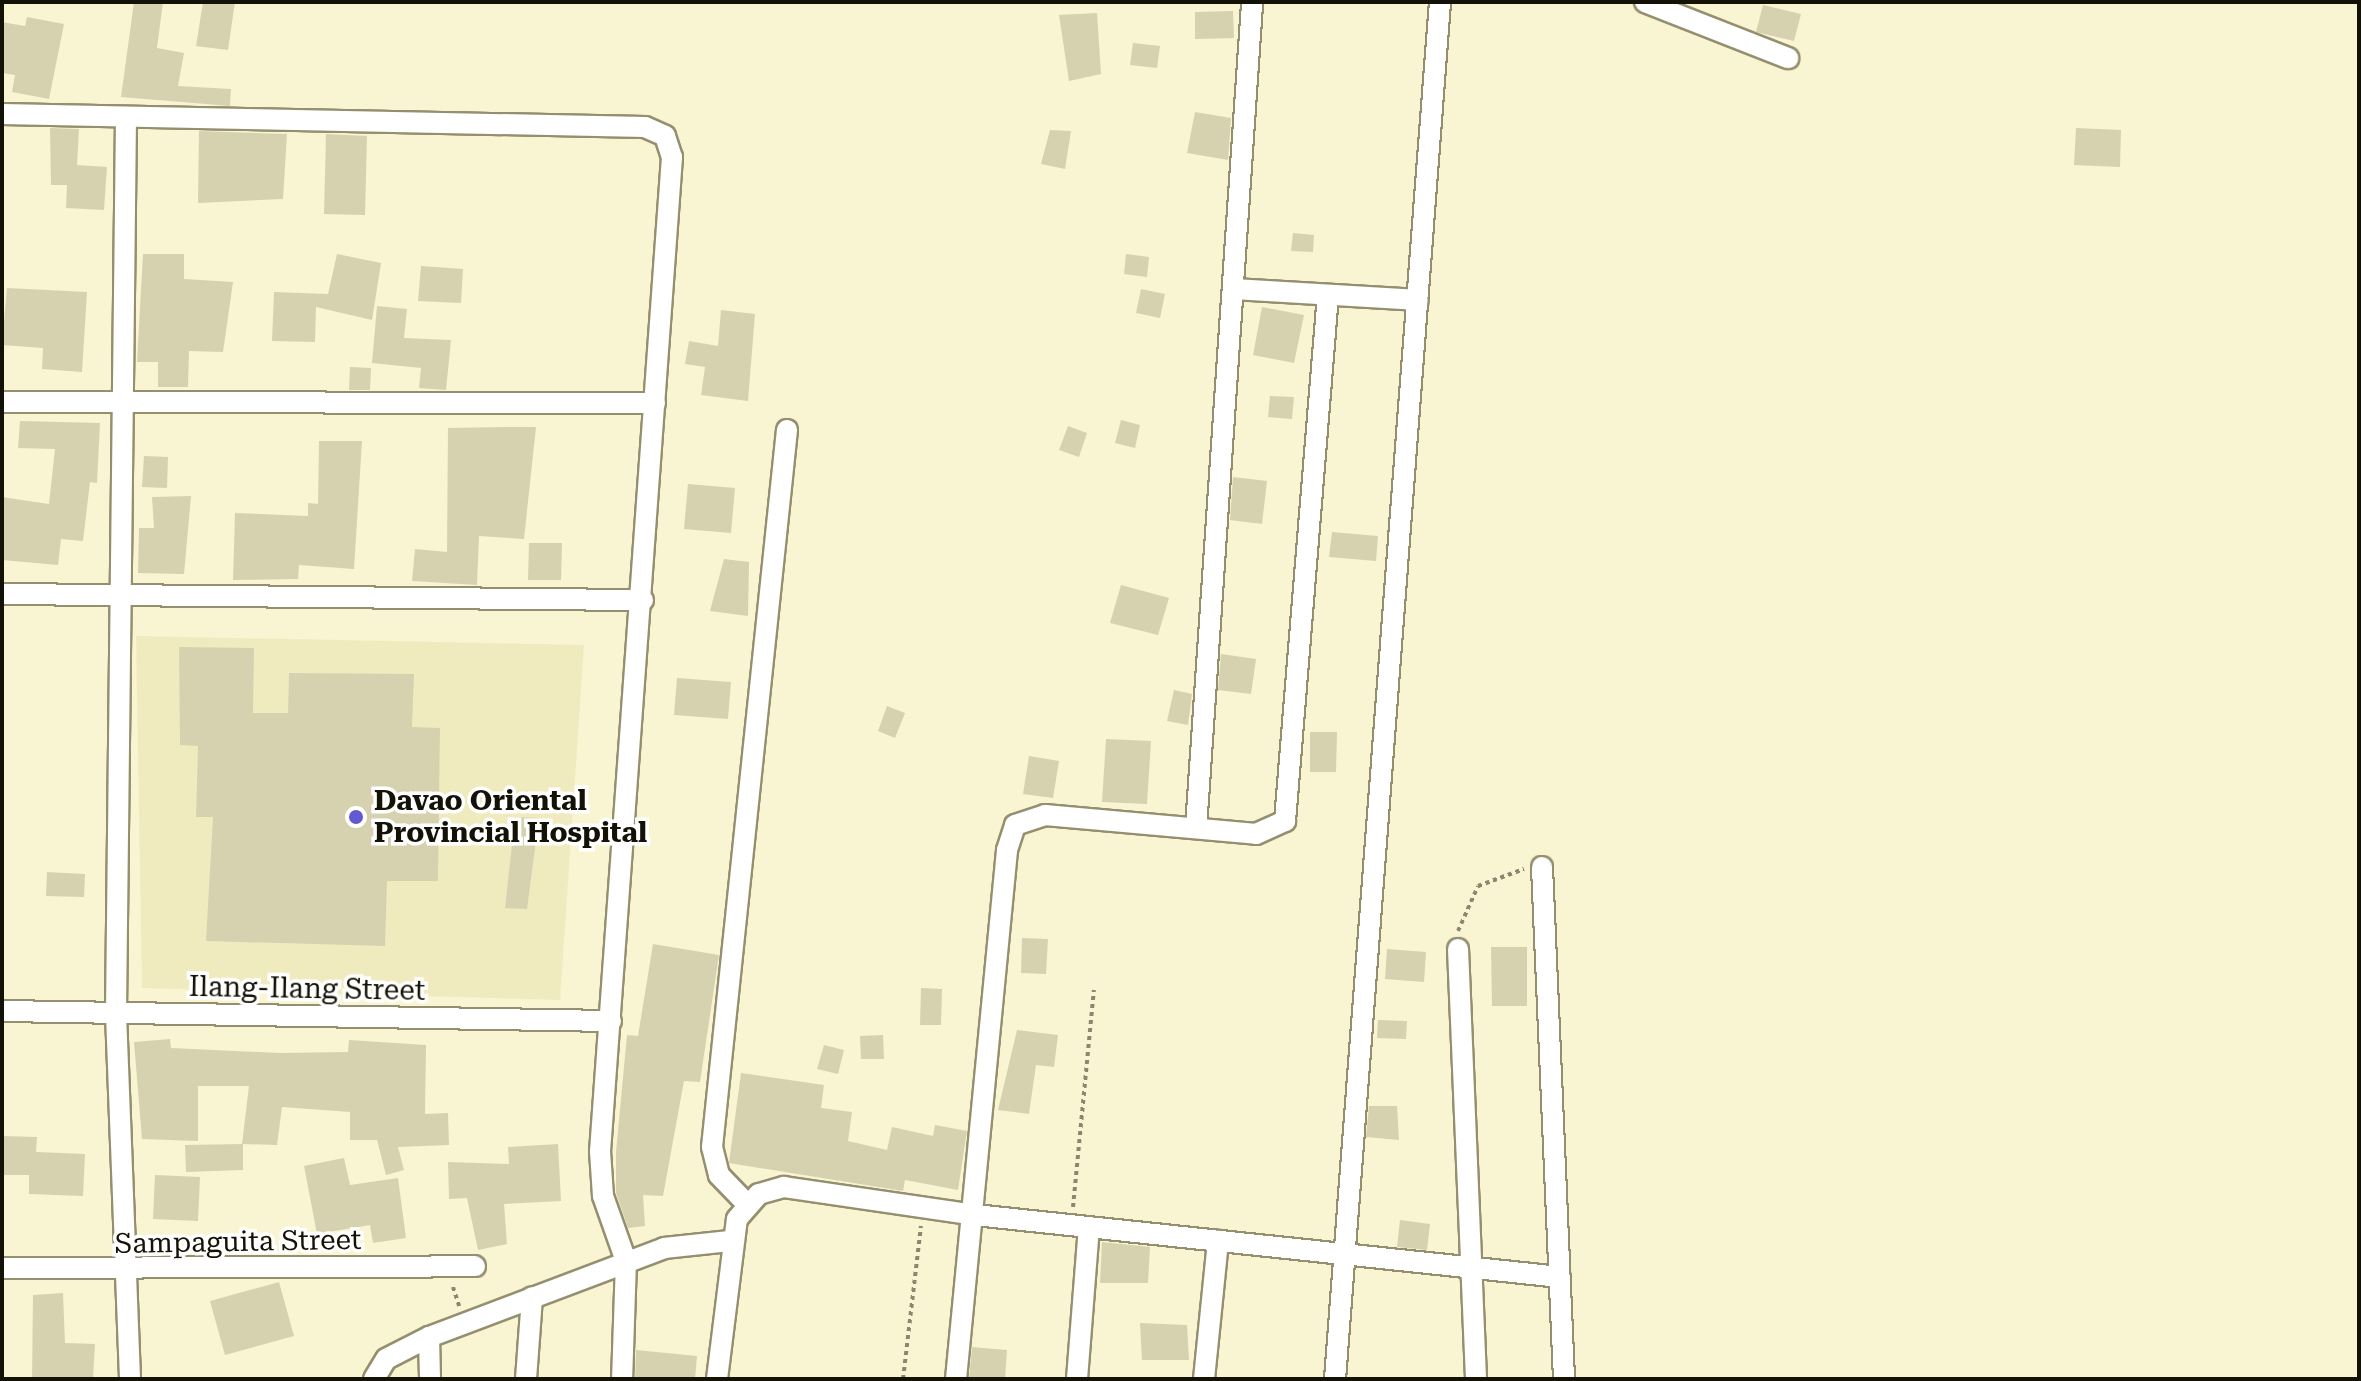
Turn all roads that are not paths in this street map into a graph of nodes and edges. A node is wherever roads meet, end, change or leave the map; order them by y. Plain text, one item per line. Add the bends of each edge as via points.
1 (1440, 2) edge
2 (1645, 2) edge
3 (1252, 4) edge
4 (1788, 58) dead end
5 (2, 114) edge
6 (126, 117) junction
7 (1235, 289) junction
8 (1328, 295) junction
9 (1418, 300) junction
10 (2, 402) edge
11 (123, 402) junction
12 (655, 403) junction
13 (787, 430) dead end
14 (2, 594) edge
15 (122, 595) junction
16 (643, 600) junction
17 (1196, 828) junction
18 (1542, 867) road end
19 (1458, 949) road end
20 (2, 1011) edge
21 (116, 1014) junction
22 (611, 1021) junction
23 (746, 1203) junction
24 (975, 1215) junction
25 (1080, 1226) junction
26 (730, 1241) junction
27 (1218, 1241) junction
28 (1343, 1254) junction
29 (626, 1261) junction
30 (475, 1266) dead end
31 (2, 1268) edge
32 (1472, 1268) junction
33 (122, 1272) junction
34 (1560, 1277) junction
35 (532, 1297) junction
36 (429, 1337) junction
37 (130, 1379) edge
38 (374, 1379) edge
39 (430, 1379) edge
40 (526, 1379) edge
41 (622, 1379) edge
42 (717, 1379) edge
43 (956, 1379) edge
44 (1077, 1379) edge
45 (1204, 1379) edge
46 (1335, 1379) edge
47 (1476, 1379) edge
48 (1564, 1379) edge

1 - 9 street
2 - 4 street
3 - 7 street
5 - 6 street
6 - 11 street
6 - 12 street via 657,130 672,157
7 - 8 street
7 - 17 street
8 - 9 street
8 - 17 street via 1289,808 1285,821 1267,833
9 - 28 street
10 - 11 street
11 - 12 street
11 - 15 street
12 - 16 street
13 - 23 street via 712,1147 719,1175
14 - 15 street
15 - 16 street
15 - 21 street
16 - 22 street
17 - 24 street via 1045,815 1015,825 1007,850
18 - 34 street
19 - 32 street
20 - 21 street, Ilang-Ilang Street
21 - 22 street, Ilang-Ilang Street
21 - 33 street
22 - 29 street via 600,1151 603,1196
23 - 24 street via 784,1187
23 - 26 street
24 - 25 street
24 - 43 street
25 - 27 street
25 - 44 street
26 - 29 street via 692,1241
26 - 42 street
27 - 28 street
27 - 45 street
28 - 32 street
28 - 46 street
29 - 35 street
29 - 41 street
30 - 33 street, Sampaguita Street
31 - 33 street, Sampaguita Street
32 - 34 street
32 - 47 street
33 - 37 street
34 - 48 street
35 - 36 street
35 - 40 street
36 - 38 street via 386,1359
36 - 39 street

